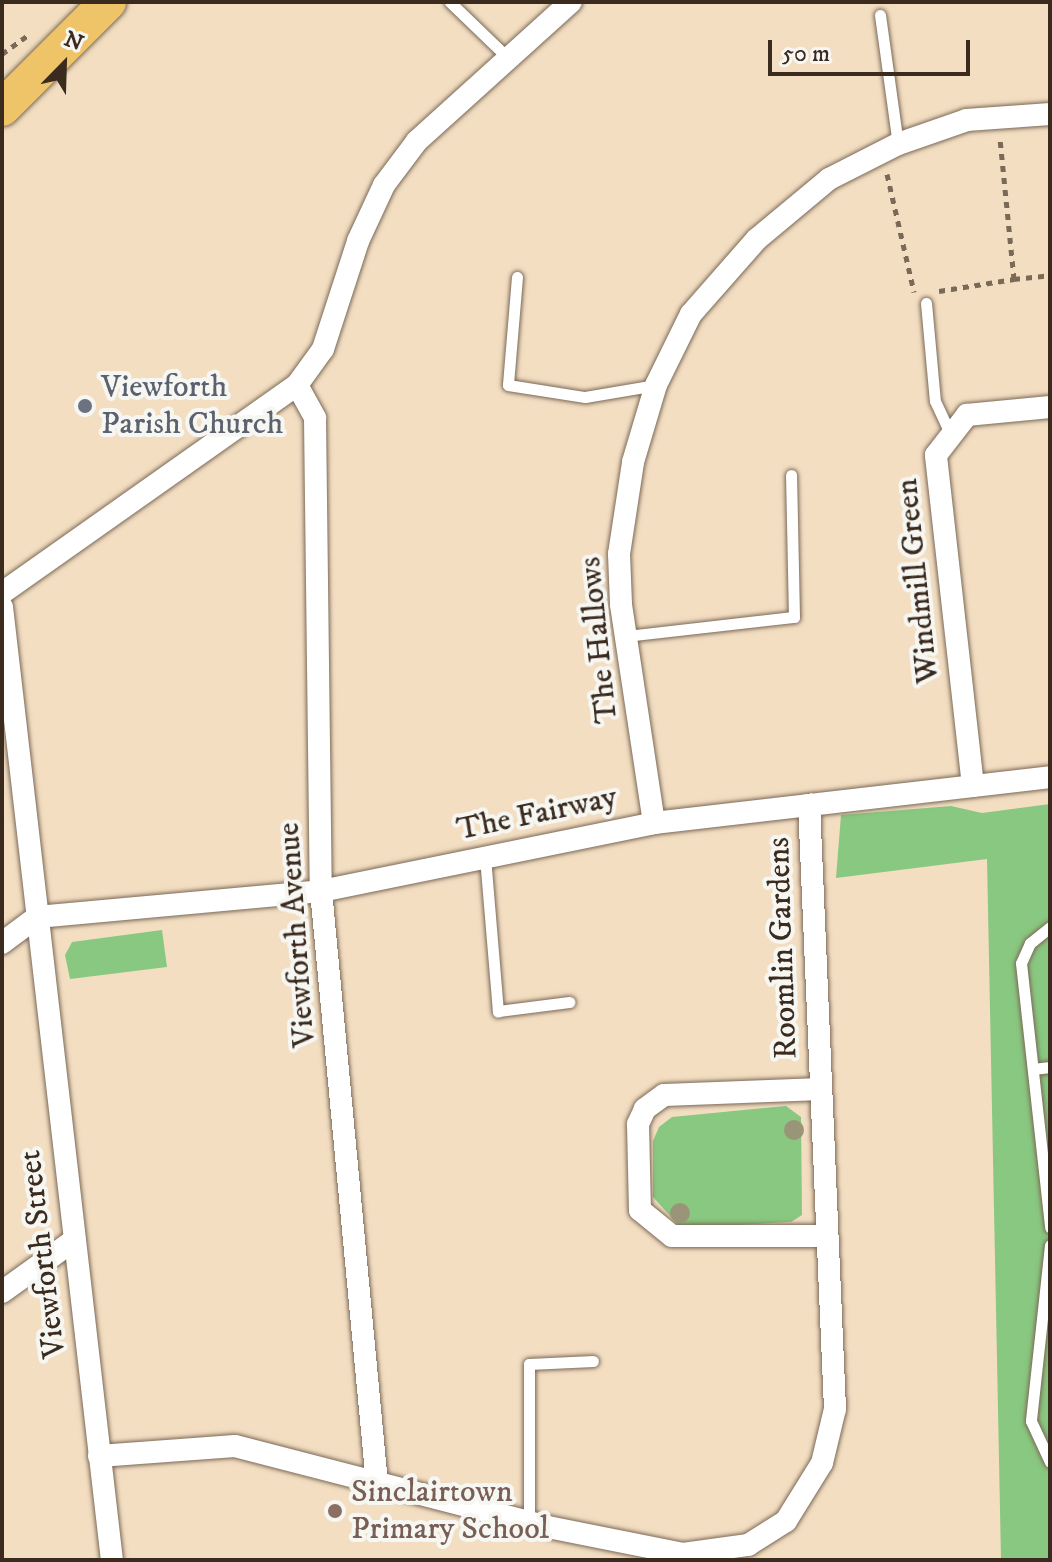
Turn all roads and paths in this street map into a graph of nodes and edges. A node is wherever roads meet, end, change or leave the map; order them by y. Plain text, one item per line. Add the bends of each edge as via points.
1 (108, 2) edge
2 (450, 2) edge
3 (571, 2) edge
4 (880, 15) dead end
5 (509, 59) junction
6 (3, 105) edge
7 (1050, 114) edge
8 (998, 117) junction
9 (890, 148) junction
10 (1050, 275) edge
11 (517, 277) dead end
12 (1014, 279) junction
13 (926, 303) junction
14 (297, 385) junction
15 (656, 385) junction
16 (1050, 407) edge
17 (951, 436) junction
18 (791, 475) dead end
19 (2, 593) edge
20 (2, 607) edge
21 (626, 636) junction
22 (4, 646) edge
23 (1050, 777) edge
24 (973, 786) junction
25 (809, 805) junction
26 (654, 823) junction
27 (485, 857) junction
28 (321, 891) junction
29 (37, 917) junction
30 (1050, 927) edge
31 (2, 943) edge
32 (569, 1002) dead end
33 (1050, 1067) edge
34 (1033, 1069) junction
35 (821, 1089) junction
36 (1050, 1227) edge
37 (826, 1236) junction
38 (73, 1241) junction
39 (1050, 1245) edge
40 (2, 1292) edge
41 (593, 1361) dead end
42 (99, 1456) junction
43 (1050, 1462) edge
44 (377, 1483) junction
45 (529, 1522) junction
46 (112, 1560) edge

1 - 6 main road
2 - 5 lane
3 - 5 street
4 - 9 lane
5 - 14 street via 417,141 384,185 358,241 323,349
7 - 8 street, The Hallows
8 - 9 street, The Hallows via 967,120
8 - 12 path
9 - 13 path via 911,289
9 - 15 street, The Hallows via 829,179 757,239 691,314
10 - 12 path
11 - 15 lane via 508,385 585,397
12 - 13 path via 939,291
13 - 17 lane via 935,401
14 - 19 street
14 - 28 street, Viewforth Avenue via 315,418
15 - 21 street, The Hallows via 633,462 619,554
16 - 17 street, Windmill Green via 967,415
17 - 24 street, Windmill Green via 936,455
18 - 21 lane via 794,617
20 - 22 street, Viewforth Street
21 - 26 street, The Hallows
22 - 29 street, Viewforth Street
23 - 24 street, The Fairway
24 - 25 street, The Fairway
25 - 26 street, The Fairway
25 - 35 street, Roomlin Gardens
26 - 27 street, The Fairway
27 - 28 street, The Fairway
27 - 32 lane via 498,1011
28 - 29 street, The Fairway
28 - 44 street, Viewforth Avenue
29 - 31 street
29 - 38 street, Viewforth Street
30 - 34 lane via 1030,943 1021,963
33 - 34 lane
34 - 36 lane
35 - 37 street, Roomlin Gardens
35 - 37 street, Roomlin Gardens via 664,1095 645,1109 638,1124 640,1210 672,1236
37 - 45 street, Roomlin Gardens via 833,1431 822,1463 786,1521 748,1545 683,1554
38 - 40 street
38 - 42 street, Viewforth Street
39 - 43 lane via 1031,1421
41 - 45 lane via 529,1364
42 - 44 street, Roomlin Gardens via 235,1446
42 - 46 street, Viewforth Street
44 - 45 street, Roomlin Gardens

